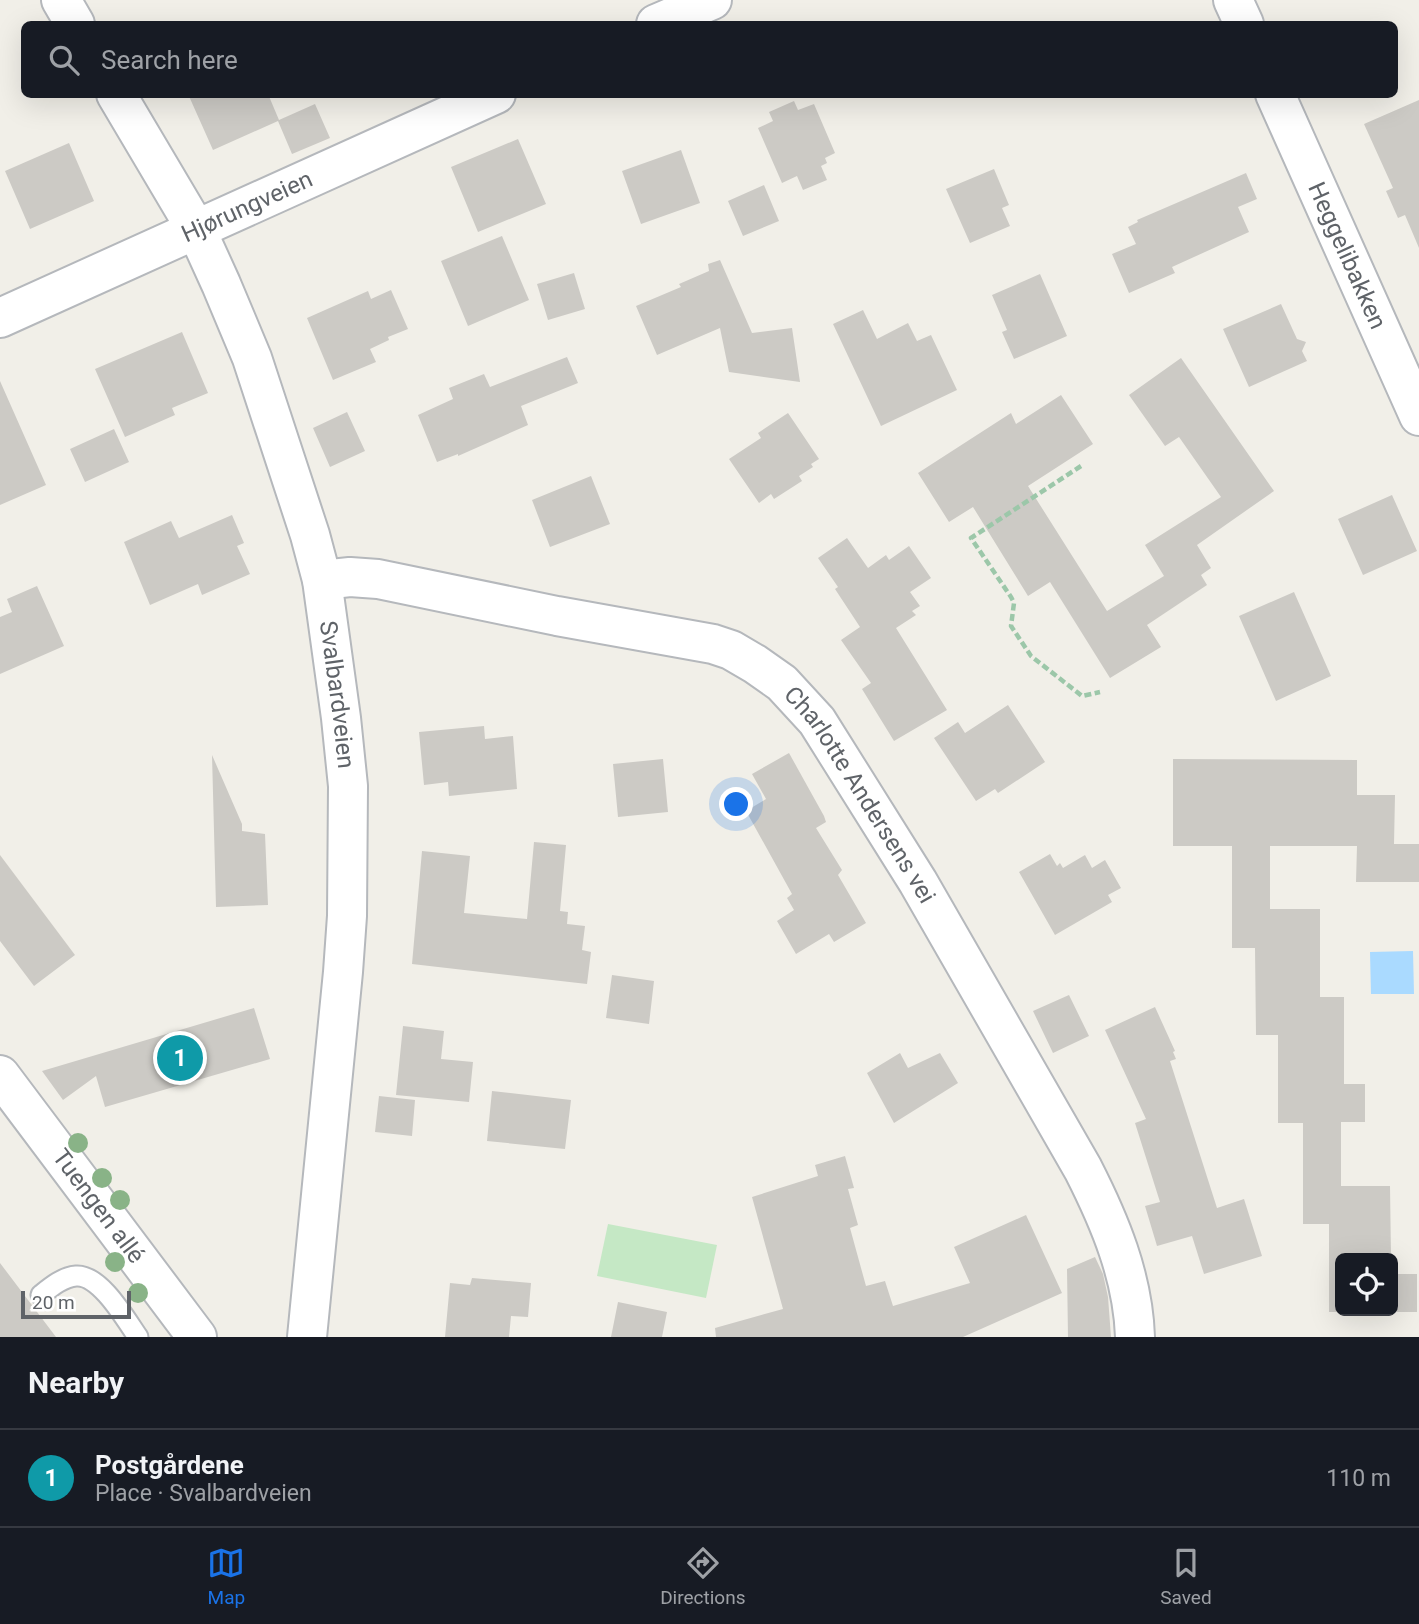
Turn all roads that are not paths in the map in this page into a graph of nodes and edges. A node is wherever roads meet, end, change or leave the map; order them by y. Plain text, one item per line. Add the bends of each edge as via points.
1 (61, 0) edge
2 (712, 0) edge
3 (1233, 0) edge
4 (73, 21) edge
5 (663, 21) edge
6 (1243, 21) edge
7 (118, 98) edge
8 (487, 98) edge
9 (1277, 98) edge
10 (196, 229) junction
11 (0, 318) edge
12 (1419, 416) edge
13 (321, 580) junction
14 (0, 1075) edge
15 (41, 1295) dead end
16 (188, 1334) edge
17 (138, 1337) edge
18 (307, 1337) edge
19 (1135, 1337) edge

1 - 4 street
2 - 5 street
3 - 6 street
7 - 10 street, Svalbardveien
8 - 10 street, Hjørungveien
9 - 12 street, Heggelibakken
10 - 11 street, Hjørungveien
10 - 13 street, Svalbardveien via 252,358
13 - 18 street, Svalbardveien via 341,718 349,848 343,972
13 - 19 street, Charlotte Andersens vei via 379,579 713,644 731,650 782,683 817,721 918,882 1083,1169 1123,1261
14 - 16 street, Tuengen allé
15 - 17 lane via 65,1279 84,1276 110,1298

